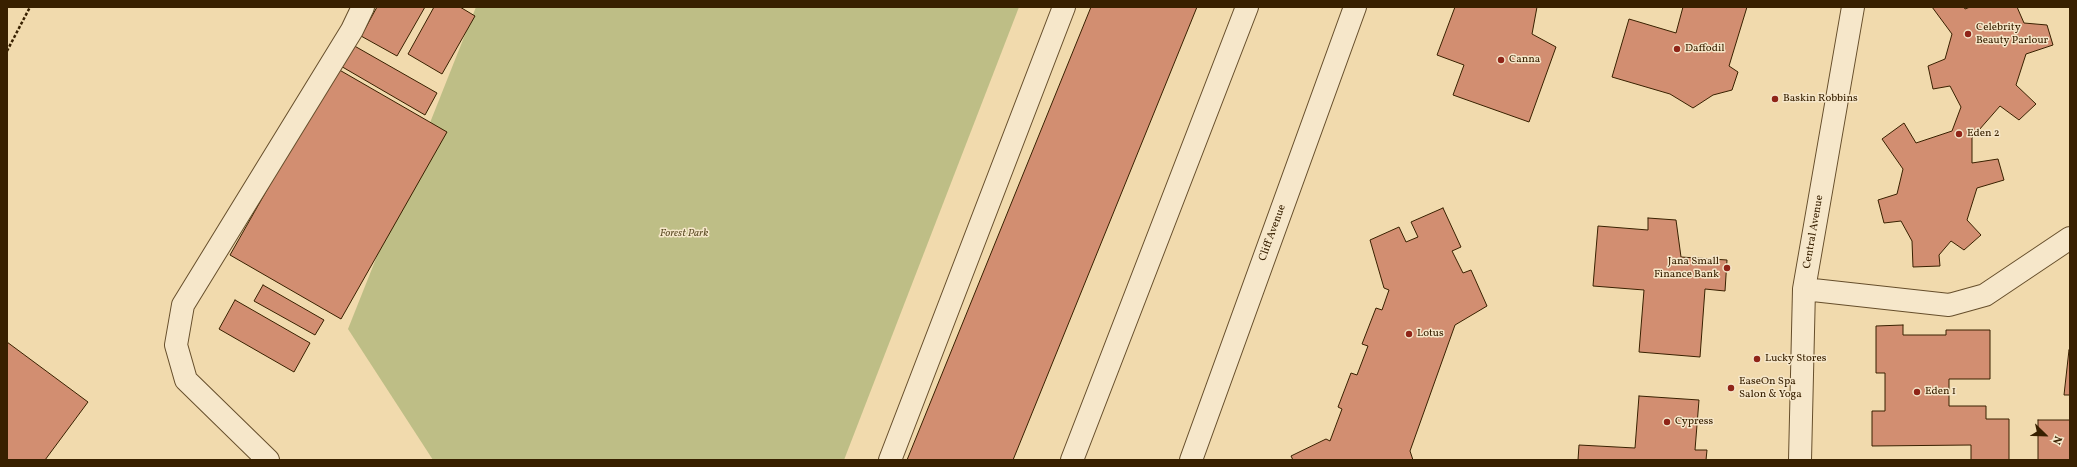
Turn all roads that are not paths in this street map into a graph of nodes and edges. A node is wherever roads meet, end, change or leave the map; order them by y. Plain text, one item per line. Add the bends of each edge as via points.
1 (363, 7) edge
2 (1064, 7) edge
3 (1247, 7) edge
4 (1356, 7) edge
5 (1853, 7) edge
6 (2070, 238) edge
7 (1804, 289) junction
8 (268, 460) edge
9 (890, 460) edge
10 (1072, 460) edge
11 (1191, 460) edge
12 (1800, 460) edge

1 - 8 street via 352,30 183,305 176,345 186,380
2 - 9 street
3 - 10 street
4 - 11 street, Cliff Avenue
5 - 7 street, Central Avenue
6 - 7 street via 1986,295 1949,305
7 - 12 street, Central Avenue

